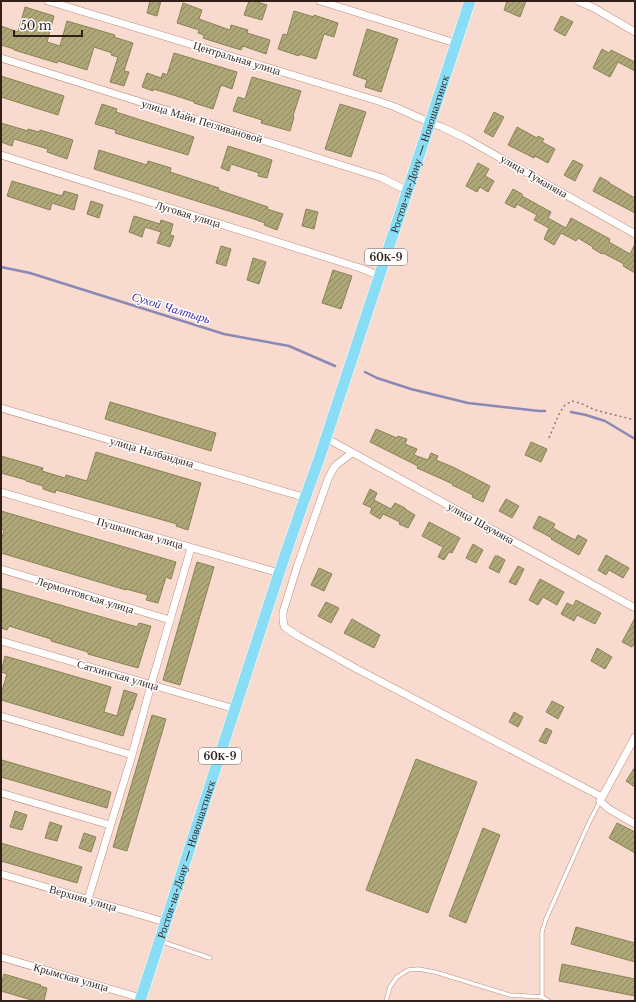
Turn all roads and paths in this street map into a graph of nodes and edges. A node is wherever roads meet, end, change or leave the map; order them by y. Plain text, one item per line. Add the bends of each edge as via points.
1 (48, 1) edge
2 (320, 1) edge
3 (463, 1) edge
4 (470, 1) edge
5 (578, 1) edge
6 (635, 32) edge
7 (449, 41) junction
8 (1, 58) edge
9 (427, 122) junction
10 (1, 155) edge
11 (402, 188) junction
12 (635, 234) edge
13 (375, 274) junction
14 (1, 408) edge
15 (635, 420) edge
16 (326, 438) junction
17 (549, 438) dead end
18 (352, 453) junction
19 (1, 492) edge
20 (303, 497) junction
21 (300, 512) junction
22 (191, 548) junction
23 (1, 569) edge
24 (279, 573) junction
25 (635, 608) edge
26 (170, 620) junction
27 (1, 641) edge
28 (151, 685) junction
29 (235, 709) junction
30 (1, 716) edge
31 (635, 737) edge
32 (132, 755) junction
33 (1, 793) edge
34 (601, 799) junction
35 (635, 824) edge
36 (110, 825) junction
37 (1, 874) edge
38 (88, 899) junction
39 (165, 922) junction
40 (159, 941) junction
41 (1, 957) edge
42 (210, 958) dead end
43 (542, 997) junction
44 (140, 999) edge
45 (386, 1001) edge
46 (549, 1001) edge

1 - 9 street, Центральная улица via 378,101
2 - 7 street
3 - 7 main road, Ростов-на-Дону — Новошахтинск / 60К-9
4 - 9 main road, Ростов-на-Дону — Новошахтинск / 60К-9
5 - 6 street
7 - 9 main road, Ростов-на-Дону — Новошахтинск / 60К-9
8 - 11 street, улица Майи Пегливановой via 382,178
9 - 11 main road, Ростов-на-Дону — Новошахтинск / 60К-9
9 - 12 street, улица Туманяна via 465,138
9 - 16 main road, Ростов-на-Дону — Новошахтинск / 60К-9
10 - 13 street, Луговая улица
11 - 13 main road, Ростов-на-Дону — Новошахтинск / 60К-9
13 - 20 main road, Ростов-на-Дону — Новошахтинск / 60К-9
14 - 20 street, улица Налбандяна
15 - 17 path via 572,402 565,405 559,414
16 - 18 street, улица Шаумяна
16 - 21 main road, Ростов-на-Дону — Новошахтинск / 60К-9
18 - 25 street, улица Шаумяна
18 - 34 street via 336,465 325,485 283,612 284,626 357,669
19 - 22 street, Пушкинская улица
20 - 21 main road, Ростов-на-Дону — Новошахтинск / 60К-9
21 - 24 main road, Ростов-на-Дону — Новошахтинск / 60К-9
22 - 24 street, Пушкинская улица
22 - 26 street
23 - 26 street, Лермонтовская улица
24 - 29 main road, Ростов-на-Дону — Новошахтинск / 60К-9
26 - 28 street
27 - 28 street, Сатхинская улица
28 - 29 street, Сатхинская улица
28 - 32 street
29 - 39 main road, Ростов-на-Дону — Новошахтинск / 60К-9
30 - 32 street
31 - 34 street
32 - 36 street
33 - 36 street
34 - 35 street via 609,809
34 - 43 lane via 542,932
36 - 38 street
37 - 38 street, Верхняя улица
38 - 39 street, Верхняя улица
39 - 40 main road, Ростов-на-Дону — Новошахтинск / 60К-9
40 - 42 lane
40 - 44 main road, Ростов-на-Дону — Новошахтинск / 60К-9
41 - 44 street, Крымская улица
43 - 45 lane via 510,995 418,969 408,970 397,977 390,986
43 - 46 lane

